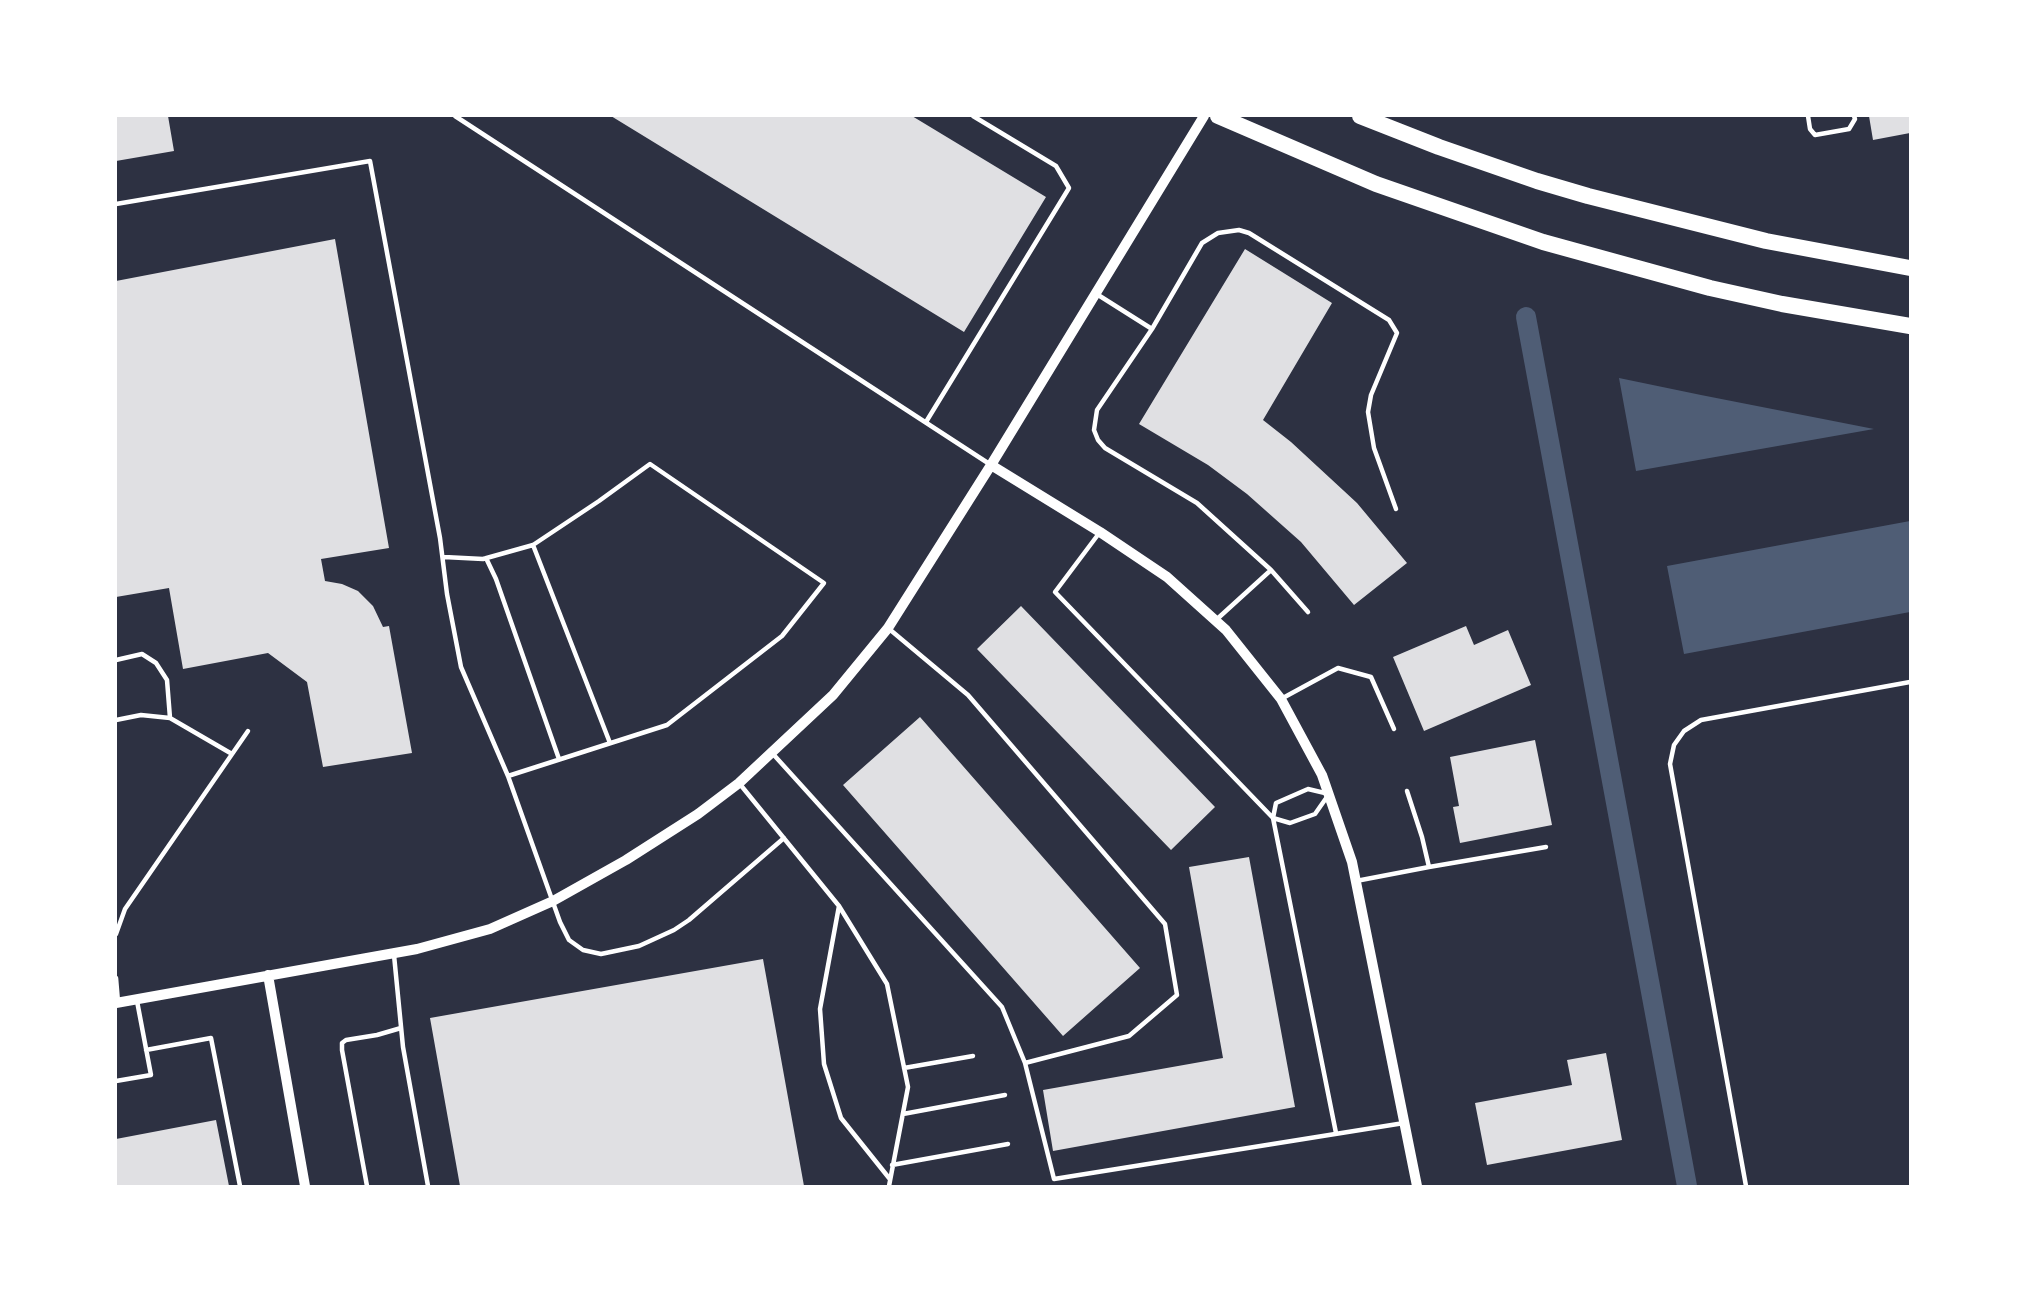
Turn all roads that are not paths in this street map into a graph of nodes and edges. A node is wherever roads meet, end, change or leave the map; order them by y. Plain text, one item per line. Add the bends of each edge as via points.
1 (456, 116) edge
2 (973, 116) edge
3 (1204, 116) edge
4 (1218, 116) edge
5 (1360, 116) edge
6 (1808, 116) edge
7 (1854, 116) edge
8 (116, 204) edge
9 (1911, 268) edge
10 (1095, 293) junction
11 (1911, 326) edge
12 (1152, 329) junction
13 (926, 422) junction
14 (991, 465) junction
15 (1396, 508) dead end
16 (1100, 532) junction
17 (533, 544) junction
18 (444, 557) junction
19 (486, 558) junction
20 (1271, 570) junction
21 (1308, 612) dead end
22 (1215, 621) junction
23 (888, 628) junction
24 (116, 660) edge
25 (1911, 682) edge
26 (1281, 699) junction
27 (170, 718) junction
28 (116, 720) edge
29 (1394, 729) dead end
30 (248, 730) dead end
31 (610, 743) junction
32 (772, 753) junction
33 (232, 754) junction
34 (559, 759) junction
35 (508, 776) junction
36 (739, 783) junction
37 (1407, 791) dead end
38 (1329, 794) junction
39 (1273, 818) junction
40 (784, 838) junction
41 (1546, 847) dead end
42 (1429, 867) junction
43 (1356, 881) junction
44 (553, 901) junction
45 (839, 906) junction
46 (116, 934) edge
47 (394, 953) junction
48 (268, 975) junction
49 (116, 978) edge
50 (137, 999) junction
51 (117, 1003) edge
52 (401, 1028) junction
53 (146, 1050) junction
54 (973, 1056) dead end
55 (1025, 1063) junction
56 (904, 1068) junction
57 (116, 1081) edge
58 (1005, 1095) dead end
59 (903, 1113) junction
60 (1404, 1122) junction
61 (1336, 1133) junction
62 (1008, 1144) dead end
63 (892, 1165) junction
64 (890, 1179) junction
65 (240, 1186) edge
66 (305, 1186) edge
67 (367, 1186) edge
68 (428, 1186) edge
69 (889, 1186) edge
70 (1417, 1186) edge
71 (1746, 1186) edge

1 - 13 lane
2 - 13 lane via 1056,166 1069,188
3 - 10 street
4 - 11 highway via 1376,184 1543,242 1710,288
5 - 9 highway via 1537,181 1643,211 1766,242
6 - 7 lane via 1815,135 1849,129
8 - 18 lane via 370,161
10 - 12 lane
10 - 14 street
12 - 15 lane via 1202,243 1218,233 1239,230 1389,320 1397,333 1371,395 1368,412 1374,448
12 - 20 lane via 1097,410 1094,430 1098,440 1197,503
13 - 14 lane
14 - 16 street
14 - 23 street
16 - 22 street via 1167,577
16 - 39 lane via 1055,592
17 - 19 lane
17 - 31 lane
17 - 31 lane via 650,464 824,583 782,636 667,725
18 - 19 lane
18 - 35 lane via 461,667
19 - 34 lane
20 - 21 lane
20 - 22 lane
22 - 26 street
23 - 32 street via 833,695
23 - 55 lane via 968,695 1165,924 1177,995 1129,1036
24 - 27 lane via 142,654 156,663 167,680
25 - 71 lane via 1701,720 1684,731 1674,745 1670,764
26 - 29 lane via 1338,668 1371,677
26 - 38 street
27 - 28 lane via 141,715
27 - 33 lane
30 - 33 lane
31 - 34 lane
32 - 36 street
32 - 55 lane via 1002,1007
33 - 46 lane via 125,909
34 - 35 lane
35 - 44 lane
36 - 40 lane
36 - 44 street via 653,843
37 - 42 lane
38 - 39 lane via 1315,814 1290,823
38 - 39 lane via 1308,789 1276,803
38 - 43 street
39 - 61 lane
40 - 44 lane via 689,920 639,946 601,954 583,950 569,940
40 - 45 lane
41 - 42 lane
42 - 43 lane
43 - 60 street
44 - 47 street via 490,929
45 - 56 lane via 886,984
45 - 64 lane via 820,1010 824,1064 841,1118
47 - 48 street
47 - 52 lane
48 - 50 street
48 - 66 street
49 - 51 lane
50 - 51 street
50 - 53 lane
52 - 67 lane via 342,1043
52 - 68 lane
53 - 57 lane via 151,1075
53 - 65 lane via 211,1038
54 - 56 lane
55 - 61 lane via 1054,1179
56 - 59 lane via 908,1087
58 - 59 lane
59 - 63 lane
60 - 61 lane
60 - 70 street
62 - 63 lane
63 - 64 lane
64 - 69 lane

